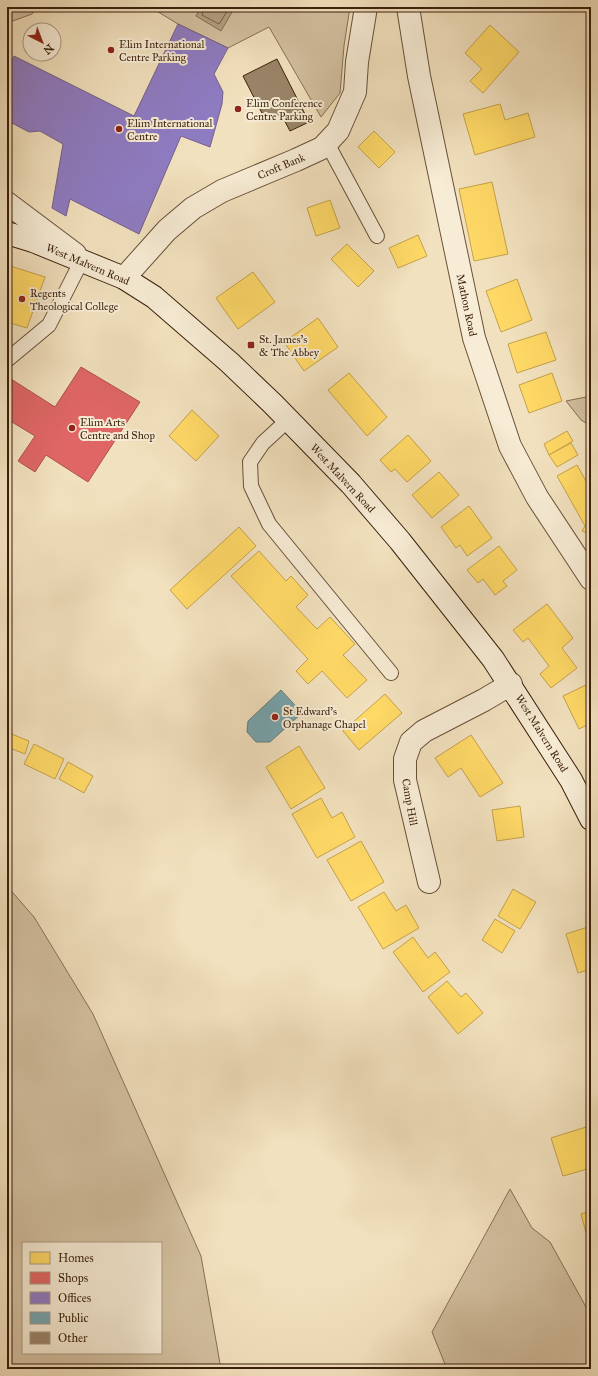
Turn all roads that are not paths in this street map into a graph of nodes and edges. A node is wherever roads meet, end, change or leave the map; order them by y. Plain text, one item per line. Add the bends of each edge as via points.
1 (366, 7) edge
2 (408, 7) edge
3 (327, 143) junction
4 (7, 203) edge
5 (7, 233) edge
6 (377, 236) dead end
7 (82, 260) junction
8 (124, 278) junction
9 (7, 360) edge
10 (288, 420) junction
11 (591, 578) edge
12 (390, 673) dead end
13 (511, 684) junction
14 (591, 819) edge
15 (429, 882) dead end

1 - 3 street, Croft Bank via 356,62 355,92 338,132
2 - 11 street, Mathon Road via 419,76 474,338 510,446 537,497
3 - 6 lane
3 - 8 street, Croft Bank via 296,160 222,190 193,208 167,230
4 - 7 street
5 - 7 street, West Malvern Road
7 - 8 street, West Malvern Road
7 - 9 lane via 49,325
8 - 10 street, West Malvern Road via 172,312 229,362
10 - 12 lane via 263,443 250,462 251,486 269,524
10 - 13 street, West Malvern Road via 351,484 400,541
13 - 14 street, West Malvern Road via 571,780
13 - 15 street, Camp Hill via 424,731 411,742 405,759 405,780

